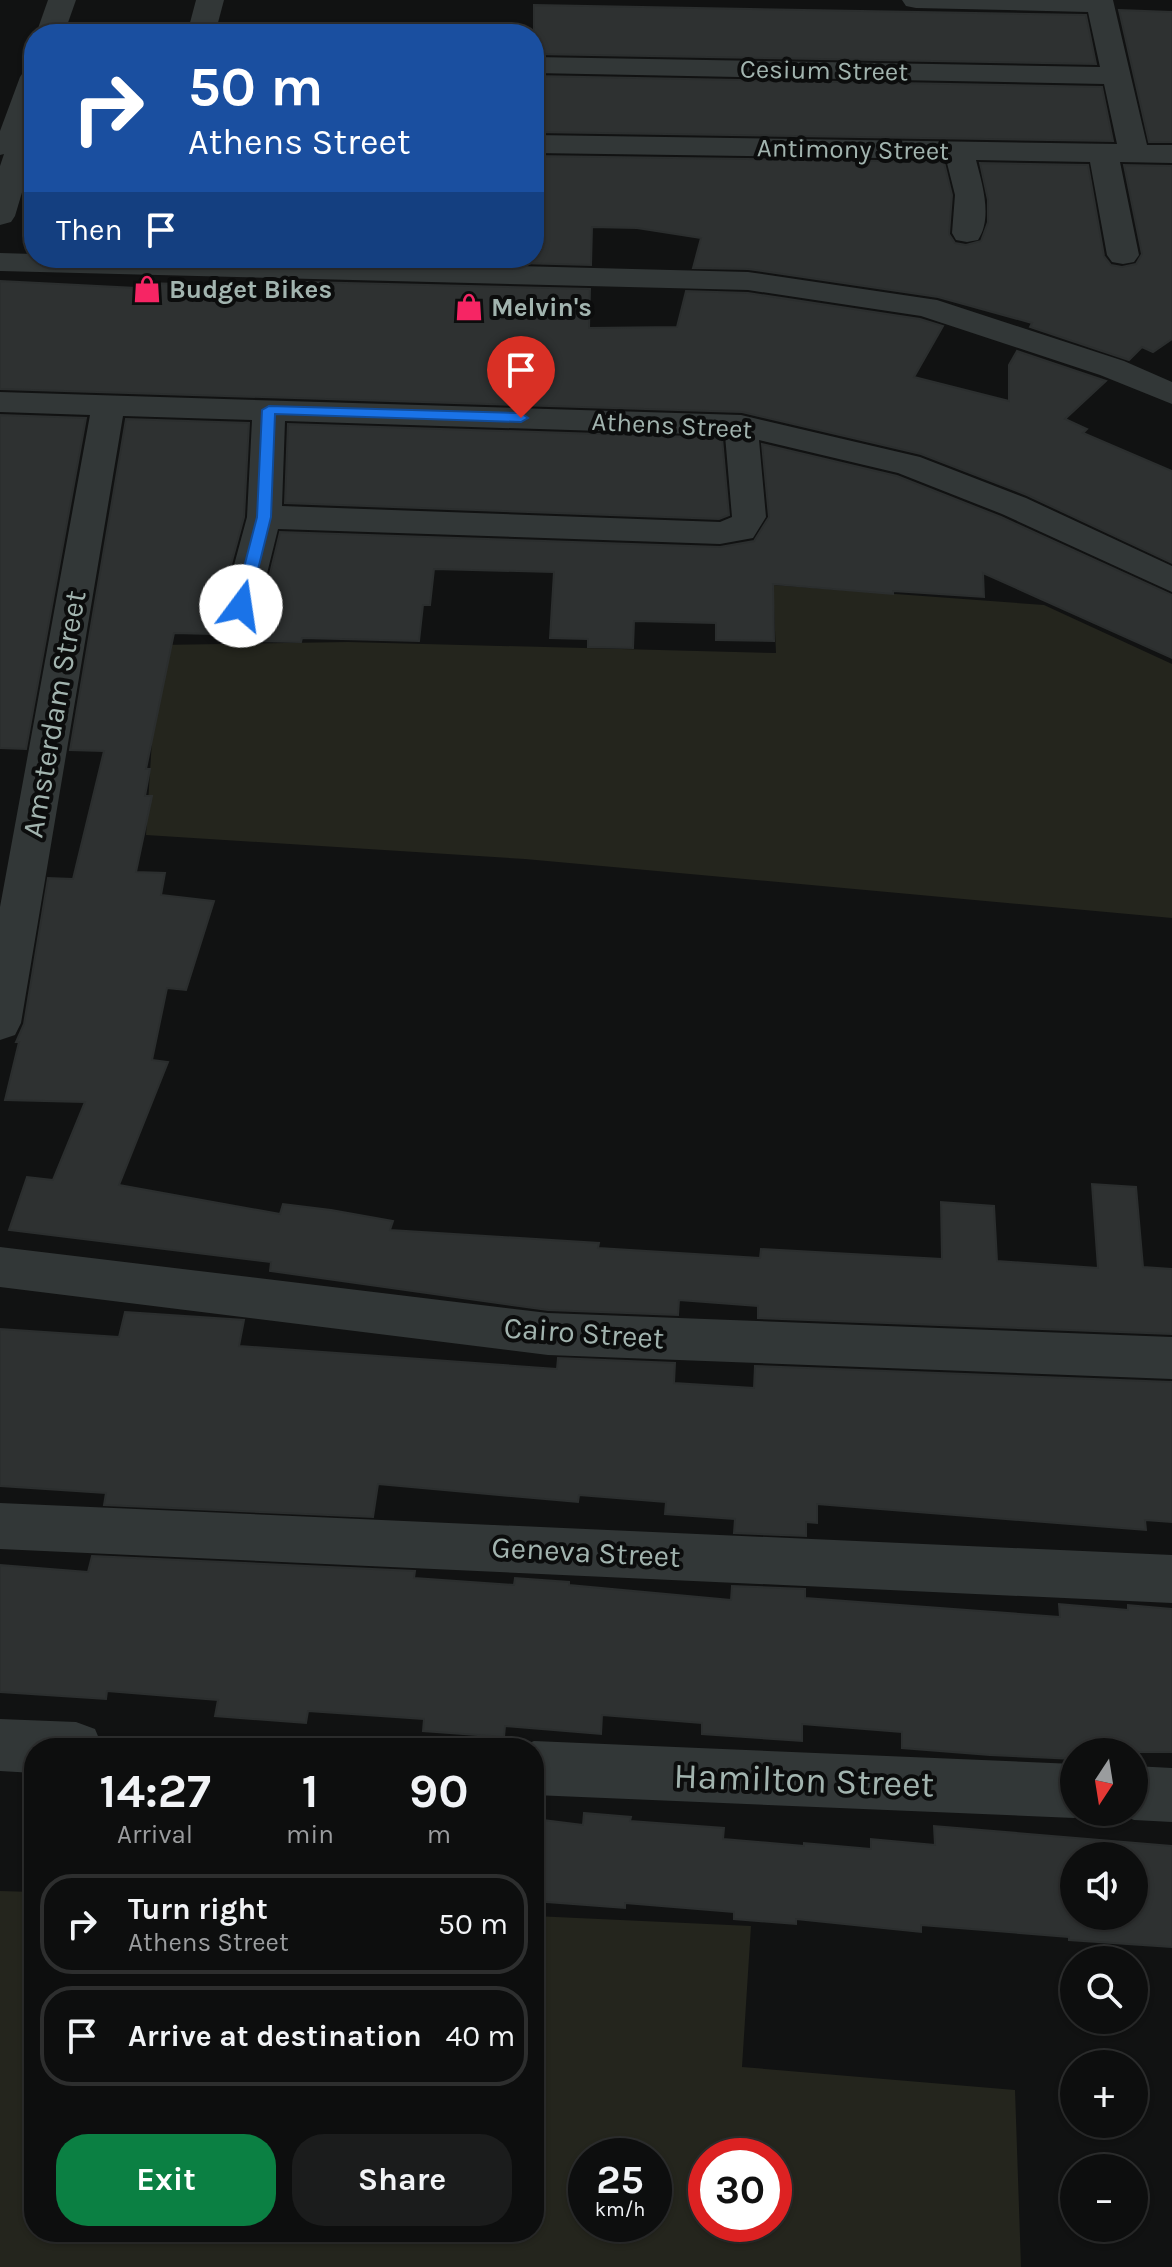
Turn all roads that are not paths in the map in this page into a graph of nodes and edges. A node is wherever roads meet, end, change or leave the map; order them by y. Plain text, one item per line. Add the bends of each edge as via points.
1 (62, 0) edge
2 (210, 0) edge
3 (916, 0) edge
4 (1100, 2) edge
5 (54, 24) edge
6 (204, 24) edge
7 (544, 65) edge
8 (1115, 76) junction
9 (24, 105) edge
10 (12, 138) edge
11 (544, 144) edge
12 (959, 151) junction
13 (1103, 153) junction
14 (1134, 153) junction
15 (1172, 154) edge
16 (0, 216) edge
17 (967, 233) dead end
18 (1123, 255) dead end
19 (0, 262) edge
20 (24, 263) edge
21 (236, 268) edge
22 (1172, 394) edge
23 (0, 402) edge
24 (108, 405) junction
25 (269, 410) junction
26 (741, 425) junction
27 (264, 517) junction
28 (1172, 580) edge
29 (241, 606) dead end
30 (0, 1023) edge
31 (0, 1267) edge
32 (1172, 1358) edge
33 (0, 1526) edge
34 (1172, 1579) edge
35 (0, 1745) edge
36 (24, 1746) edge
37 (544, 1768) edge
38 (1060, 1790) edge
39 (1148, 1794) edge
40 (1172, 1795) edge

1 - 5 street
2 - 6 street
3 - 4 street
4 - 8 street
7 - 8 street, Cesium Street
8 - 14 street
9 - 10 street
10 - 16 street via 20,149
11 - 12 street, Antimony Street
12 - 13 street, Antimony Street
12 - 17 street via 970,195
13 - 14 street, Antimony Street
13 - 18 street
14 - 15 street, Antimony Street
19 - 20 street
21 - 22 street via 748,281 926,307 1112,368
23 - 24 street, Athens Street
24 - 25 street, Athens Street
24 - 30 street, Amsterdam Street
25 - 26 street, Athens Street
25 - 27 street
26 - 27 street via 749,517 741,530
26 - 28 street, Athens Street via 908,465 1014,506
27 - 29 street
31 - 32 street, Cairo Street via 548,1334
33 - 34 street, Geneva Street
35 - 36 street
37 - 38 street, Hamilton Street
39 - 40 street

